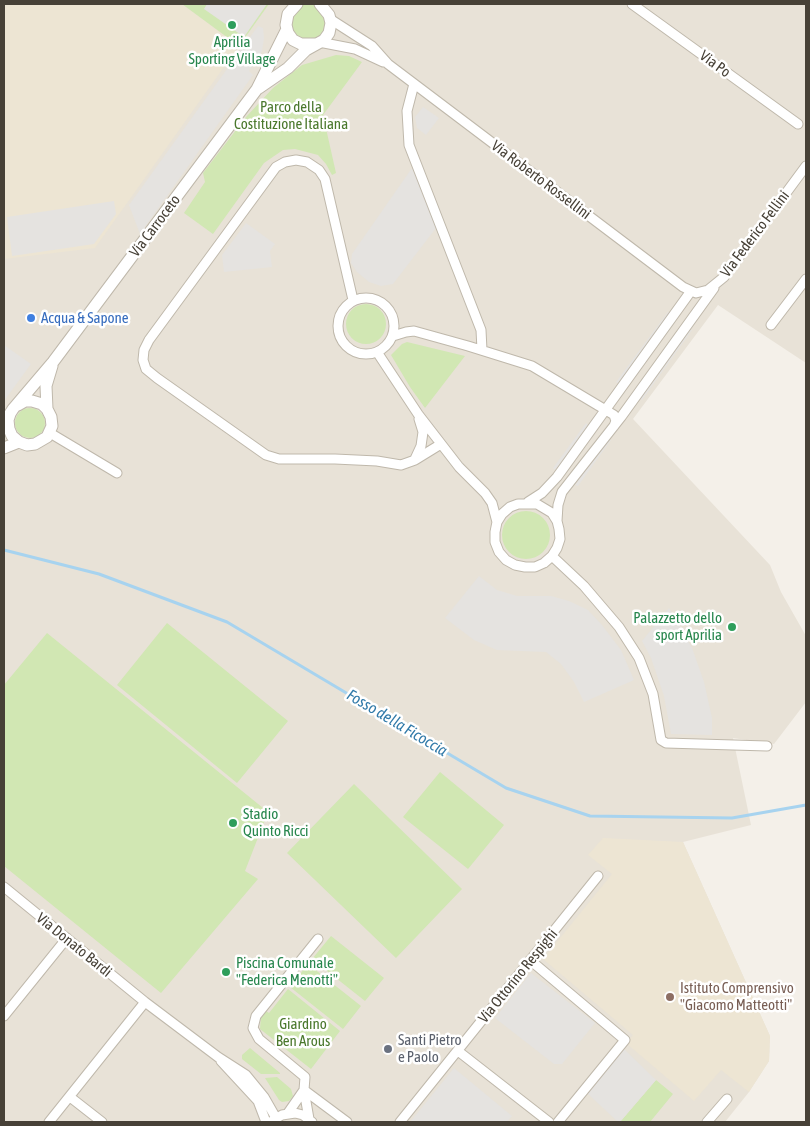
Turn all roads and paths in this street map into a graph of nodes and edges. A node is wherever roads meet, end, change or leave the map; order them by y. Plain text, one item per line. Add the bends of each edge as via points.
1 (297, 4) edge
2 (320, 4) edge
3 (632, 4) edge
4 (331, 12) edge
5 (287, 29) junction
6 (318, 43) junction
7 (388, 64) junction
8 (414, 84) junction
9 (257, 89) junction
10 (798, 124) dead end
11 (806, 166) edge
12 (806, 279) edge
13 (718, 283) junction
14 (697, 292) junction
15 (353, 300) junction
16 (393, 315) junction
17 (771, 325) dead end
18 (414, 332) junction
19 (393, 336) junction
20 (482, 350) junction
21 (378, 352) junction
22 (53, 362) junction
23 (48, 409) junction
24 (606, 409) junction
25 (10, 414) edge
26 (418, 414) junction
27 (613, 428) junction
28 (50, 433) junction
29 (19, 442) junction
30 (441, 444) junction
31 (4, 448) edge
32 (414, 460) junction
33 (117, 473) dead end
34 (528, 502) junction
35 (557, 521) junction
36 (497, 522) junction
37 (552, 556) junction
38 (767, 746) dead end
39 (598, 876) dead end
40 (4, 887) edge
41 (67, 938) junction
42 (318, 939) dead end
43 (530, 960) junction
44 (145, 1002) junction
45 (4, 1016) edge
46 (458, 1051) junction
47 (218, 1057) junction
48 (304, 1090) junction
49 (70, 1097) junction
50 (727, 1099) dead end
51 (288, 1113) junction
52 (274, 1120) edge
53 (311, 1121) edge
54 (49, 1122) edge
55 (102, 1122) edge
56 (266, 1122) edge
57 (347, 1122) edge
58 (400, 1122) edge
59 (548, 1122) edge
60 (558, 1122) edge
61 (707, 1122) edge

1 - 5 street, Via Carroceto via 288,14
2 - 4 street
3 - 10 street, Via Po
4 - 6 street, Via Carroceto via 328,33
4 - 7 street, Via Roberto Rossellini via 372,46
5 - 6 street via 297,42 305,45
5 - 9 street, Via Carroceto
6 - 7 street, Via Roberto Rossellini via 355,49
6 - 9 street, Via Carroceto
7 - 8 street, Via Roberto Rossellini
8 - 14 street, Via Roberto Rossellini via 683,287
8 - 20 street via 407,111 409,145 481,330
9 - 22 street, Via Carroceto
11 - 13 street, Via Federico Fellini
12 - 17 street
13 - 14 street, Via Federico Fellini
13 - 27 street
14 - 24 street
14 - 24 street via 625,404 619,409
15 - 16 street via 362,297 380,301
15 - 21 street via 340,315 339,334 343,342 358,353
15 - 32 street via 325,179 307,162 285,162 276,167 149,340 143,360 146,369 157,378 266,455 279,459 335,459 401,465
16 - 18 street
16 - 19 street
18 - 19 street
18 - 20 street
19 - 21 street
20 - 24 street via 532,366
21 - 26 street
22 - 23 street, Via Carroceto via 46,386
22 - 25 street, Via Carroceto
23 - 25 street via 42,404 25,401
23 - 28 street, Via Carroceto via 52,421
24 - 27 street via 614,415
24 - 34 street via 557,477
25 - 29 street via 9,428
26 - 30 street
26 - 32 street via 423,432
27 - 35 street via 562,492
28 - 29 street via 35,444
28 - 33 street
29 - 31 street
30 - 32 street
30 - 36 street via 492,504
34 - 35 street via 545,508
34 - 36 street via 510,508
35 - 37 street via 560,539
36 - 37 street via 495,542 499,552 514,565 535,567
37 - 38 street via 584,586 640,658 653,694 661,740 668,743
39 - 43 street, Via Ottorino Respighi
40 - 41 street, Via Donato Bardi
41 - 44 street, Via Donato Bardi
41 - 45 street
42 - 48 street via 256,1016 253,1028 259,1039 305,1077
43 - 46 street, Via Ottorino Respighi
43 - 60 street via 625,1040
44 - 47 street, Via Donato Bardi
44 - 49 street
46 - 58 street, Via Ottorino Respighi
46 - 59 street
47 - 52 street via 250,1079 264,1097
47 - 56 street via 258,1101
48 - 51 street
48 - 53 street
48 - 57 street
49 - 54 street
49 - 55 street
50 - 61 street
51 - 52 street
51 - 53 street via 296,1113

